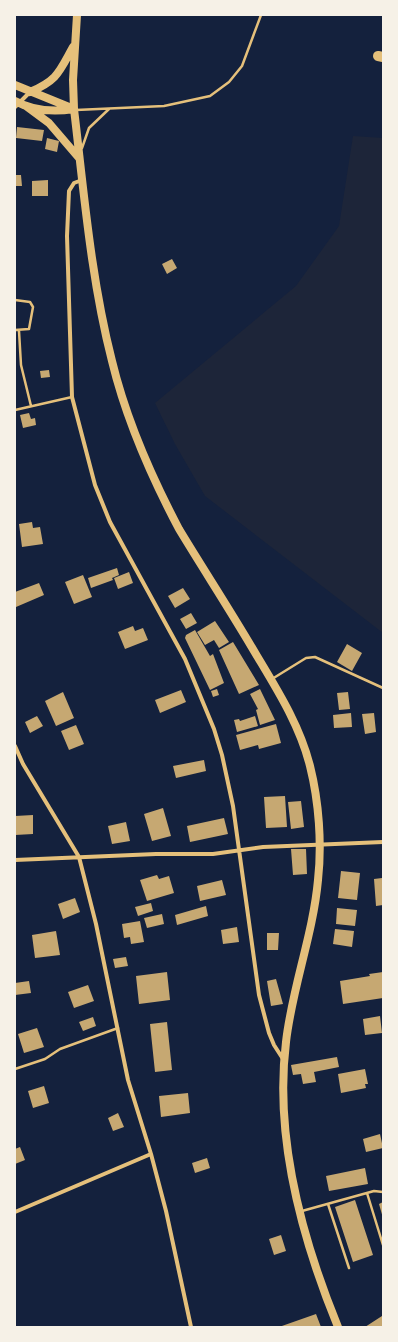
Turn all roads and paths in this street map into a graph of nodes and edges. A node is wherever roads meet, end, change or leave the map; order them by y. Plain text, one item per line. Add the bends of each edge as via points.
1 (77, 15) edge
2 (261, 15) edge
3 (74, 44) junction
4 (15, 85) edge
5 (30, 92) junction
6 (19, 104) edge
7 (74, 109) junction
8 (109, 109) junction
9 (79, 158) junction
10 (82, 180) junction
11 (15, 300) edge
12 (15, 330) edge
13 (19, 330) junction
14 (72, 397) junction
15 (31, 406) junction
16 (15, 410) edge
17 (272, 679) junction
18 (383, 688) edge
19 (15, 746) edge
20 (383, 842) edge
21 (319, 844) junction
22 (239, 850) junction
23 (79, 857) junction
24 (15, 860) edge
25 (119, 1028) junction
26 (284, 1060) junction
27 (15, 1069) edge
28 (151, 1154) junction
29 (383, 1192) edge
30 (367, 1193) junction
31 (328, 1204) junction
32 (15, 1212) edge
33 (300, 1212) junction
34 (383, 1245) edge
35 (349, 1268) dead end
36 (191, 1327) edge
37 (338, 1327) edge

1 - 3 main road
2 - 8 lane via 242,66 229,82 210,96 164,106
3 - 5 main road via 60,72 53,80
3 - 7 main road
4 - 5 main road
5 - 6 street
5 - 7 main road
6 - 7 main road via 52,111
6 - 9 main road via 49,123
7 - 8 lane
7 - 9 main road
8 - 9 lane via 89,128
9 - 10 main road
10 - 14 street via 70,187 68,206
10 - 17 main road via 104,330 117,380 137,437 179,529
11 - 13 lane via 30,302 33,307 30,326 27,330
12 - 13 lane
13 - 15 lane via 23,376
14 - 15 lane
14 - 22 street via 95,485 110,522 185,660 214,729 233,806
15 - 16 lane
17 - 18 lane via 306,658 315,657
17 - 21 main road via 301,736 310,767
19 - 23 street via 23,764
20 - 21 street
21 - 22 street
21 - 26 main road via 318,881 288,1026
22 - 23 street via 213,854
22 - 26 street via 259,995 269,1033
23 - 24 street
23 - 25 street
25 - 27 lane via 60,1050 45,1060
25 - 28 street via 128,1080
26 - 33 main road via 285,1120
28 - 32 street
28 - 36 street
29 - 30 lane
30 - 31 lane
30 - 34 lane
31 - 33 lane
31 - 35 lane
33 - 37 main road via 319,1278

